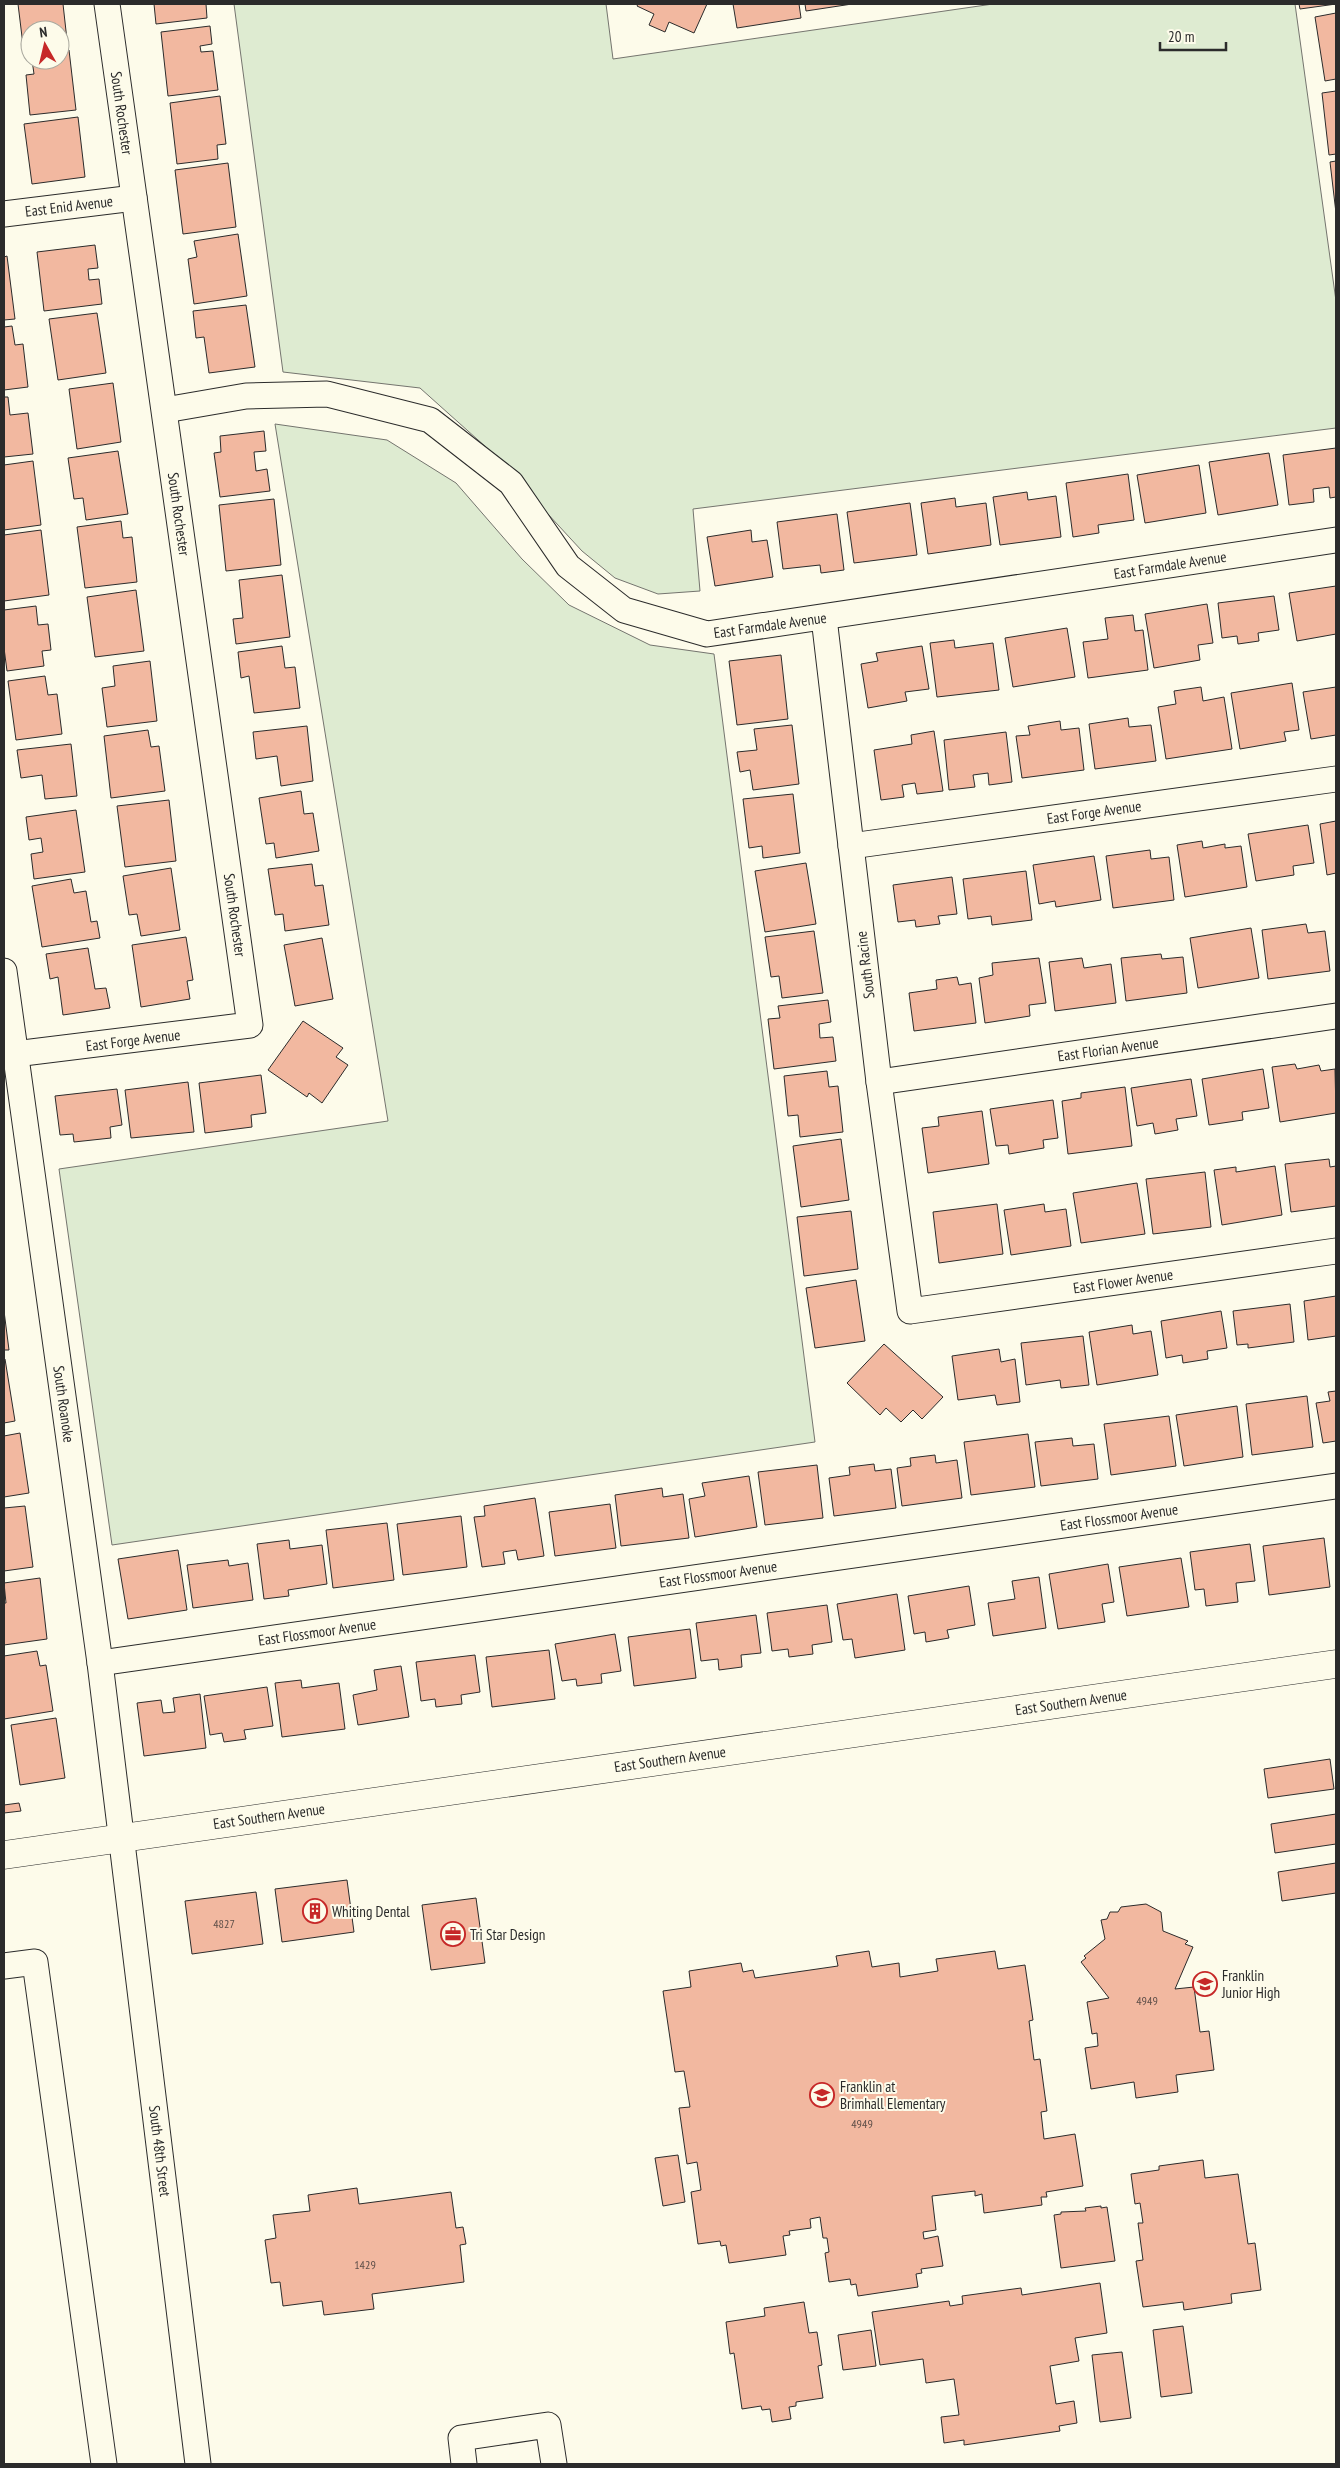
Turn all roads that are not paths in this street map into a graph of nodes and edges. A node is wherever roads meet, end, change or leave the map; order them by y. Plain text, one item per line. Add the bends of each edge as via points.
1 (107, 4) edge
2 (134, 198) junction
3 (4, 214) edge
4 (165, 410) junction
5 (1336, 540) edge
6 (824, 618) junction
7 (1336, 779) edge
8 (851, 846) junction
9 (4, 971) edge
10 (1336, 1016) edge
11 (250, 1025) joint
12 (15, 1054) junction
13 (879, 1082) junction
14 (1336, 1251) edge
15 (910, 1311) joint
16 (1336, 1486) edge
17 (100, 1663) junction
18 (1336, 1664) edge
19 (122, 1837) junction
20 (4, 1855) edge
21 (4, 1966) edge
22 (104, 2464) edge
23 (198, 2464) edge
24 (464, 2464) edge
25 (554, 2464) edge

1 - 2 street, South Rochester
2 - 3 street, East Enid Avenue
2 - 4 street, South Rochester
4 - 6 street, East Farmdale Avenue via 246,396 327,394 430,420 511,483 568,566 624,610 707,634
4 - 11 street, South Rochester
5 - 6 street, East Farmdale Avenue
6 - 8 street, South Racine
7 - 8 street, East Forge Avenue
8 - 13 street, South Racine
9 - 12 street, South Roanoke
10 - 13 street, East Florian Avenue
11 - 12 street, East Forge Avenue
12 - 17 street, South Roanoke
13 - 15 street, South Racine
14 - 15 street, East Flower Avenue
16 - 17 street, East Flossmoor Avenue
17 - 19 street, South Roanoke
18 - 19 main road, East Southern Avenue
19 - 20 main road, East Southern Avenue
19 - 23 street, South 48th Street
21 - 22 street via 35,1962
24 - 25 street via 460,2438 548,2425

